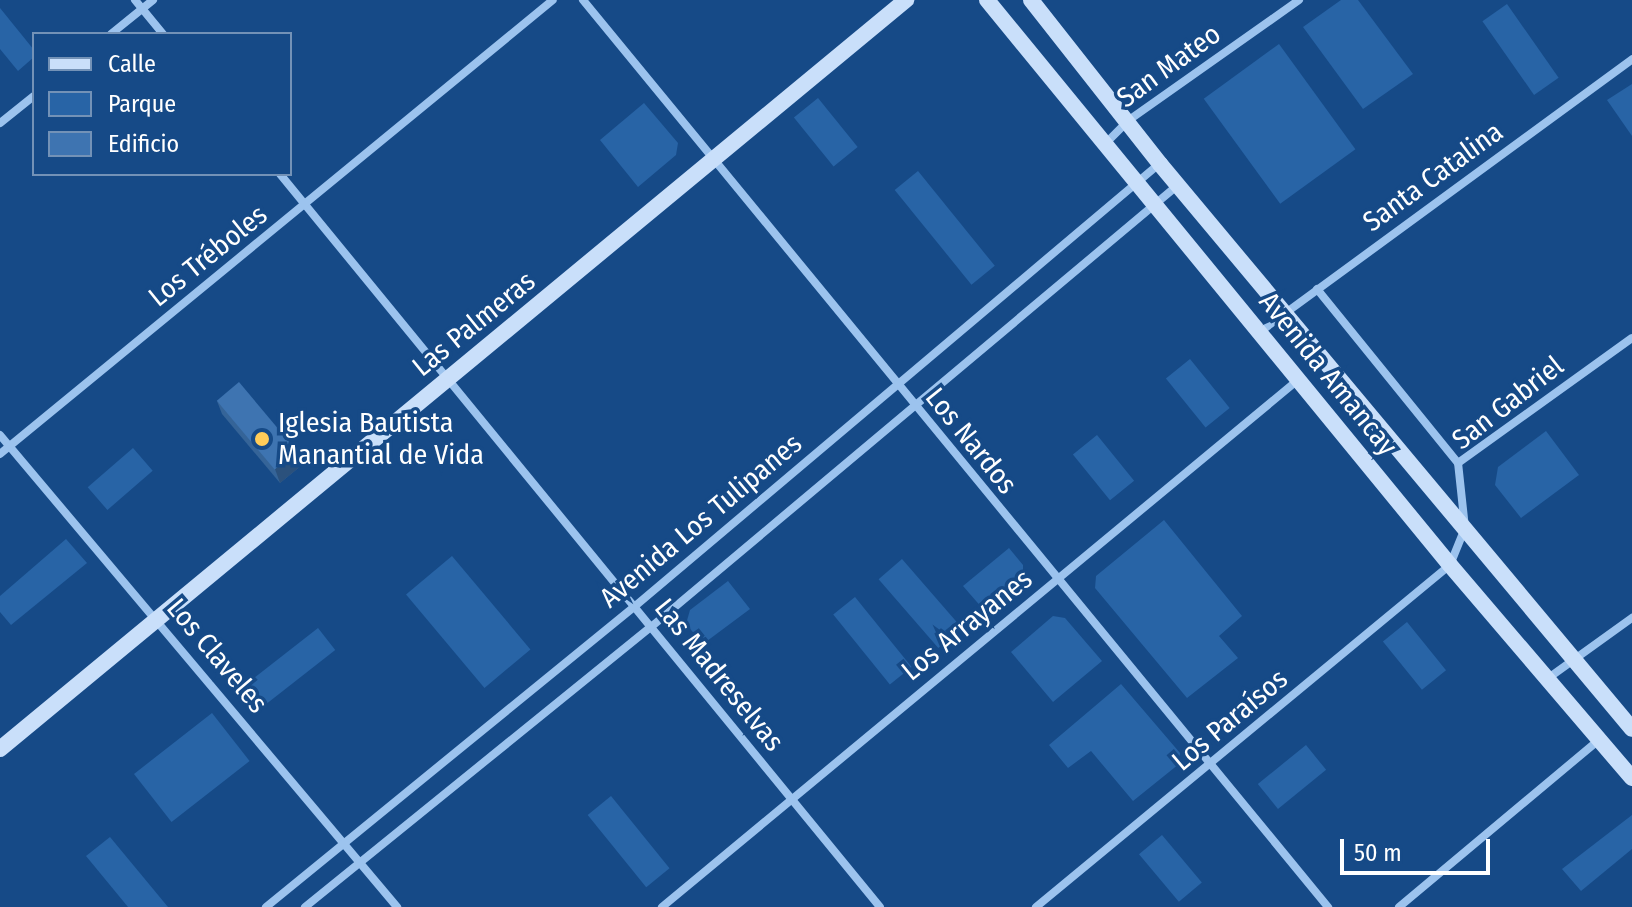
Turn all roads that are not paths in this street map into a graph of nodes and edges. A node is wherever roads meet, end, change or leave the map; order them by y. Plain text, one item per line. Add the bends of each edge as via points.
1 (135, 0) edge
2 (153, 0) edge
3 (553, 0) edge
4 (583, 0) edge
5 (906, 0) edge
6 (987, 0) edge
7 (1031, 0) edge
8 (1299, 0) edge
9 (142, 9) junction
10 (113, 32) edge
11 (161, 32) edge
12 (1632, 59) edge
13 (32, 98) edge
14 (1129, 120) junction
15 (0, 123) edge
16 (1106, 143) junction
17 (717, 159) junction
18 (1160, 164) junction
19 (282, 176) edge
20 (1137, 182) junction
21 (1178, 185) junction
22 (306, 204) junction
23 (1156, 204) junction
24 (1317, 289) junction
25 (1284, 312) junction
26 (1261, 331) junction
27 (1632, 338) edge
28 (450, 378) junction
29 (1300, 379) junction
30 (896, 385) junction
31 (913, 404) junction
32 (0, 435) edge
33 (9, 446) junction
34 (0, 454) edge
35 (1458, 463) junction
36 (1465, 528) junction
37 (1450, 565) junction
38 (1056, 581) junction
39 (634, 607) junction
40 (157, 618) junction
41 (1632, 618) edge
42 (651, 627) junction
43 (1575, 659) junction
44 (1547, 679) junction
45 (1632, 729) edge
46 (1599, 740) junction
47 (0, 749) edge
48 (1213, 763) junction
49 (1632, 778) edge
50 (791, 798) junction
51 (345, 843) junction
52 (360, 862) junction
53 (266, 907) edge
54 (305, 907) edge
55 (397, 907) edge
56 (662, 907) edge
57 (880, 907) edge
58 (1036, 907) edge
59 (1328, 907) edge
60 (1399, 907) edge

1 - 9 street
2 - 9 street
3 - 22 street, Los Tréboles
4 - 17 street, Los Nardos
5 - 17 street, Las Palmeras
6 - 16 street, Avenida Amancay
7 - 14 street, Avenida Amancay
8 - 14 street, San Mateo
9 - 10 street
9 - 11 street
12 - 24 street, Santa Catalina
13 - 15 street
14 - 16 street, San Mateo
14 - 18 street, Avenida Amancay
16 - 20 street, Avenida Amancay
17 - 28 street, Las Palmeras
17 - 30 street, Los Nardos
18 - 20 street, Avenida Los Tulipanes
18 - 21 street, Avenida Amancay
19 - 22 street, Las Madreselvas
20 - 23 street, Avenida Amancay
20 - 30 street, Avenida Los Tulipanes
21 - 23 street, Avenida Los Tulipanes
21 - 25 street, Avenida Amancay
22 - 28 street, Las Madreselvas
22 - 33 street, Los Tréboles
23 - 26 street, Avenida Amancay
23 - 31 street, Avenida Los Tulipanes
24 - 25 street, Santa Catalina
24 - 35 street
25 - 26 street, Santa Catalina
25 - 36 street, Avenida Amancay
26 - 29 street, Avenida Amancay
27 - 35 street, San Gabriel
28 - 39 street, Las Madreselvas
28 - 40 street, Las Palmeras
29 - 37 street, Avenida Amancay
29 - 38 street, Los Arrayanes
30 - 31 street, Los Nardos
30 - 39 street, Avenida Los Tulipanes
31 - 38 street, Los Nardos
31 - 42 street, Avenida Los Tulipanes
32 - 33 street, Los Claveles
33 - 34 street, Los Tréboles
33 - 40 street, Los Claveles
35 - 36 street, San Gabriel
36 - 37 street
36 - 43 street, Avenida Amancay
37 - 44 street, Avenida Amancay
37 - 48 street, Los Paraísos
38 - 48 street, Los Nardos
38 - 50 street, Los Arrayanes
39 - 42 street, Las Madreselvas
39 - 51 street, Avenida Los Tulipanes
40 - 47 street, Las Palmeras
40 - 51 street, Los Claveles
41 - 43 street
42 - 50 street, Las Madreselvas
42 - 52 street, Avenida Los Tulipanes
43 - 44 street
43 - 45 street, Avenida Amancay
44 - 46 street, Avenida Amancay
46 - 49 street, Avenida Amancay
46 - 60 street
48 - 58 street, Los Paraísos
48 - 59 street, Los Nardos
50 - 56 street, Los Arrayanes
50 - 57 street, Las Madreselvas
51 - 52 street, Los Claveles
51 - 53 street, Avenida Los Tulipanes
52 - 54 street, Avenida Los Tulipanes
52 - 55 street, Los Claveles

